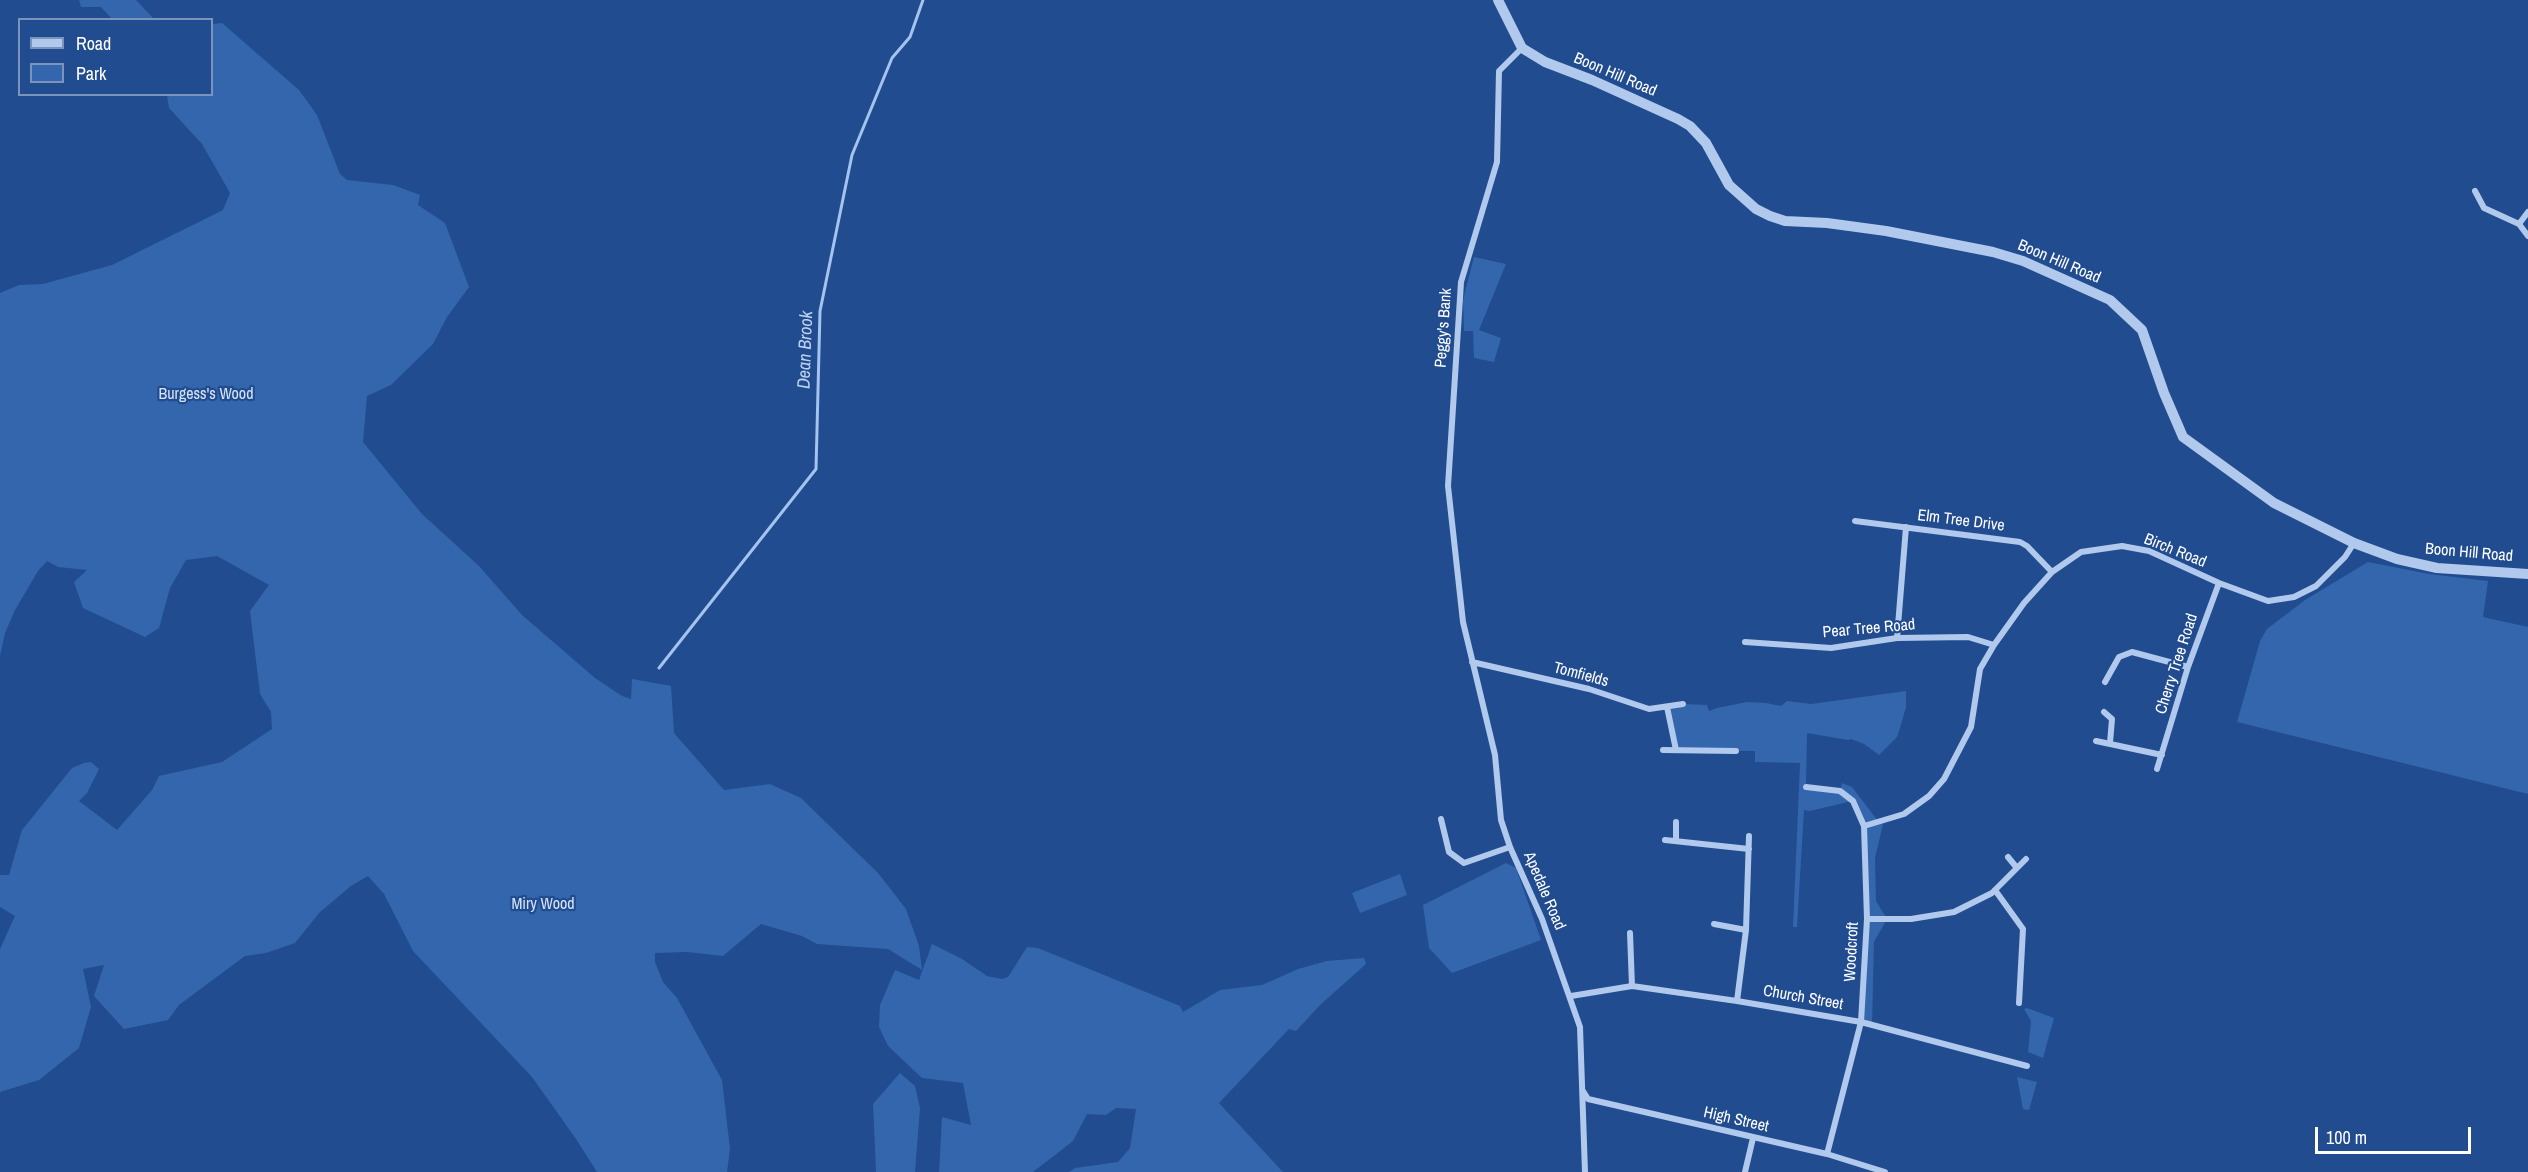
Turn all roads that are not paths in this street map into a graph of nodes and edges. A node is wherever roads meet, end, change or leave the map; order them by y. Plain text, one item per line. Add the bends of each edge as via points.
1 (1498, 0) edge
2 (1521, 48) junction
3 (2475, 191) dead end
4 (2528, 212) edge
5 (2519, 224) junction
6 (2528, 236) edge
7 (1855, 521) dead end
8 (1906, 527) junction
9 (2354, 543) junction
10 (2052, 572) junction
11 (2528, 574) edge
12 (2219, 583) junction
13 (1463, 622) joint
14 (1897, 638) junction
15 (1745, 642) dead end
16 (1994, 645) junction
17 (1472, 662) junction
18 (2188, 667) junction
19 (2104, 679) dead end
20 (1683, 704) dead end
21 (1667, 707) junction
22 (2104, 712) dead end
23 (2096, 741) dead end
24 (2110, 743) junction
25 (1663, 750) dead end
26 (1676, 750) junction
27 (1736, 751) dead end
28 (2162, 755) junction
29 (2157, 769) dead end
30 (1806, 787) dead end
31 (1441, 819) dead end
32 (1676, 822) dead end
33 (1864, 826) junction
34 (1749, 836) dead end
35 (1665, 840) dead end
36 (1676, 841) junction
37 (1510, 847) junction
38 (1749, 849) junction
39 (2008, 857) dead end
40 (2026, 859) dead end
41 (2017, 868) junction
42 (1995, 890) junction
43 (1867, 919) junction
44 (1714, 924) dead end
45 (1746, 930) junction
46 (1630, 933) dead end
47 (1632, 986) junction
48 (1571, 996) junction
49 (1737, 1000) junction
50 (2019, 1003) dead end
51 (1862, 1022) junction
52 (2027, 1066) dead end
53 (1583, 1091) junction
54 (1753, 1138) junction
55 (1827, 1154) junction
56 (1585, 1172) edge
57 (1745, 1172) edge
58 (1885, 1172) edge

1 - 2 street
2 - 9 street, Boon Hill Road via 1690,126 1706,143 1729,185 1770,216 1886,231 1993,252 2023,261 2110,300 2142,330 2175,422 2190,444 2274,503
2 - 13 street, Peggy's Bank via 1499,71 1497,162 1461,282 1448,486
3 - 5 street via 2484,208
4 - 5 street
5 - 6 street
7 - 8 street, Elm Tree Drive
8 - 10 street, Elm Tree Drive via 2020,542
8 - 14 street
9 - 11 street, Boon Hill Road via 2421,566
9 - 12 street, Birch Road via 2316,586 2294,597 2268,601
10 - 12 street, Birch Road via 2081,552 2122,546 2149,551
10 - 16 street, Birch Road
12 - 18 street, Cherry Tree Road
13 - 17 street, Apedale Road
14 - 15 street, Pear Tree Road via 1831,648
14 - 16 street, Pear Tree Road via 1968,637
16 - 33 street, Birch Road via 1980,669 1971,727 1944,779 1904,814
17 - 21 street, Tomfields via 1589,689 1649,709
17 - 37 street, Apedale Road via 1495,755 1501,820
18 - 19 street via 2132,652 2119,657
18 - 28 street, Cherry Tree Road
20 - 21 street, Tomfields
21 - 26 street
22 - 24 street via 2112,719
23 - 24 street
24 - 28 street
25 - 26 street
26 - 27 street
28 - 29 street, Cherry Tree Road
30 - 33 street, Woodcroft via 1840,792 1853,801
31 - 37 street via 1449,852 1464,863
32 - 36 street
33 - 43 street, Woodcroft
34 - 38 street
35 - 36 street
36 - 38 street
37 - 48 street, Apedale Road
38 - 45 street
39 - 41 street
40 - 41 street
41 - 42 street
42 - 43 street via 1954,912 1911,919
42 - 50 street via 2023,929
43 - 51 street, Woodcroft
44 - 45 street
45 - 49 street
46 - 47 street
47 - 48 street, Church Street
47 - 49 street, Church Street
48 - 53 street, Apedale Road via 1580,1027
49 - 51 street, Church Street
51 - 52 street, Church Street
51 - 55 street, Woodcroft
53 - 54 street, High Street via 1588,1099
53 - 56 street, Apedale Road
54 - 55 street, High Street
54 - 57 street
55 - 58 street, High Street

